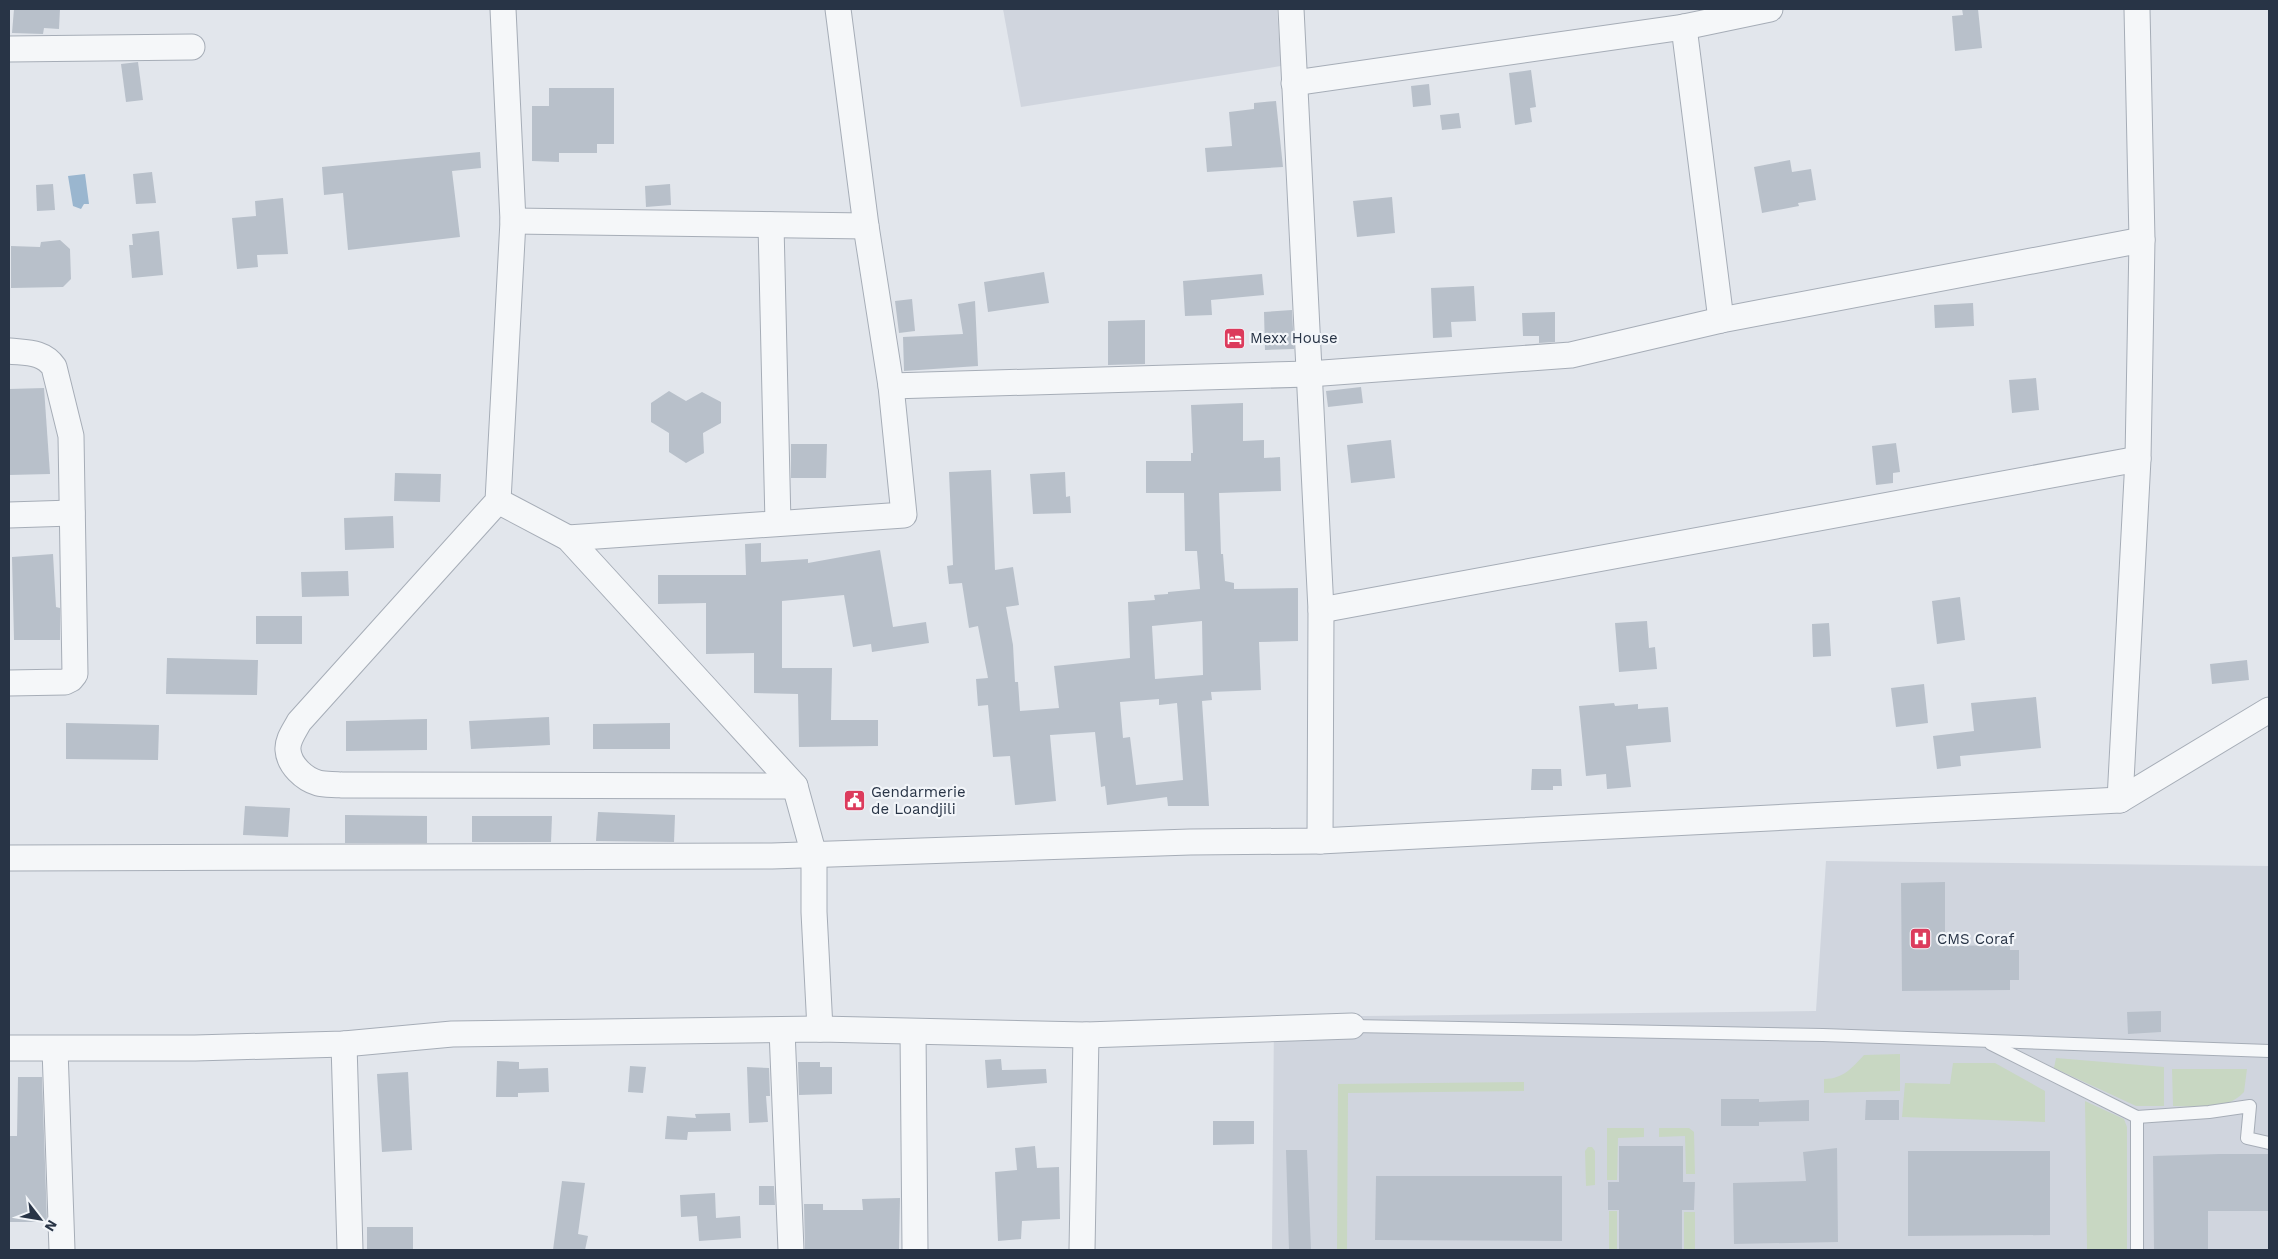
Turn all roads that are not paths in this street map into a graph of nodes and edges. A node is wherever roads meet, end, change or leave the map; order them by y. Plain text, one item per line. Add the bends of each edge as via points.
1 (503, 9) edge
2 (838, 9) edge
3 (1291, 9) edge
4 (1770, 9) edge
5 (2136, 9) edge
6 (1684, 27) junction
7 (192, 47) dead end
8 (9, 49) edge
9 (1294, 83) junction
10 (513, 221) junction
11 (771, 224) junction
12 (866, 226) junction
13 (2142, 240) junction
14 (1721, 320) junction
15 (9, 351) edge
16 (1309, 374) junction
17 (891, 386) junction
18 (2138, 460) junction
19 (498, 501) junction
20 (72, 513) junction
21 (9, 515) edge
22 (778, 522) junction
23 (568, 538) junction
24 (1321, 610) junction
25 (9, 683) edge
26 (2269, 710) edge
27 (795, 786) junction
28 (2120, 800) junction
29 (1320, 841) junction
30 (814, 855) junction
31 (9, 858) edge
32 (1352, 1026) joint
33 (820, 1029) junction
34 (782, 1030) junction
35 (913, 1032) junction
36 (1086, 1035) junction
37 (1986, 1042) junction
38 (344, 1044) junction
39 (9, 1048) edge
40 (55, 1049) junction
41 (2269, 1051) edge
42 (2137, 1117) junction
43 (2269, 1143) edge
44 (62, 1250) edge
45 (350, 1250) edge
46 (791, 1250) edge
47 (915, 1250) edge
48 (1082, 1250) edge
49 (2137, 1250) edge

1 - 10 street
2 - 12 street
3 - 9 street
4 - 6 street
5 - 13 street
6 - 9 street
6 - 14 street
7 - 8 street
9 - 16 street
10 - 11 street
10 - 19 street
11 - 12 street
11 - 22 street
12 - 17 street
13 - 14 street
13 - 18 street
14 - 16 street via 1571,355
15 - 20 street via 38,354 54,366 71,436
16 - 17 street
16 - 24 street
17 - 22 street via 904,515
18 - 24 street
18 - 28 street
19 - 23 street
19 - 27 street via 300,722 287,750 302,775 318,783 341,785
20 - 21 street
20 - 25 street via 75,674 65,682
22 - 23 street
23 - 27 street
24 - 29 street
26 - 28 street
27 - 30 street
28 - 29 street
29 - 30 street via 1180,842
30 - 31 street
30 - 33 street
32 - 36 street
32 - 37 lane via 1813,1035
33 - 34 street
33 - 35 street
34 - 38 street via 452,1034
34 - 46 street
35 - 36 street
35 - 47 street
36 - 48 street
37 - 41 lane
37 - 42 lane
38 - 40 street
38 - 45 street
39 - 40 street
40 - 44 street
42 - 43 lane via 2250,1106 2247,1138
42 - 49 lane

